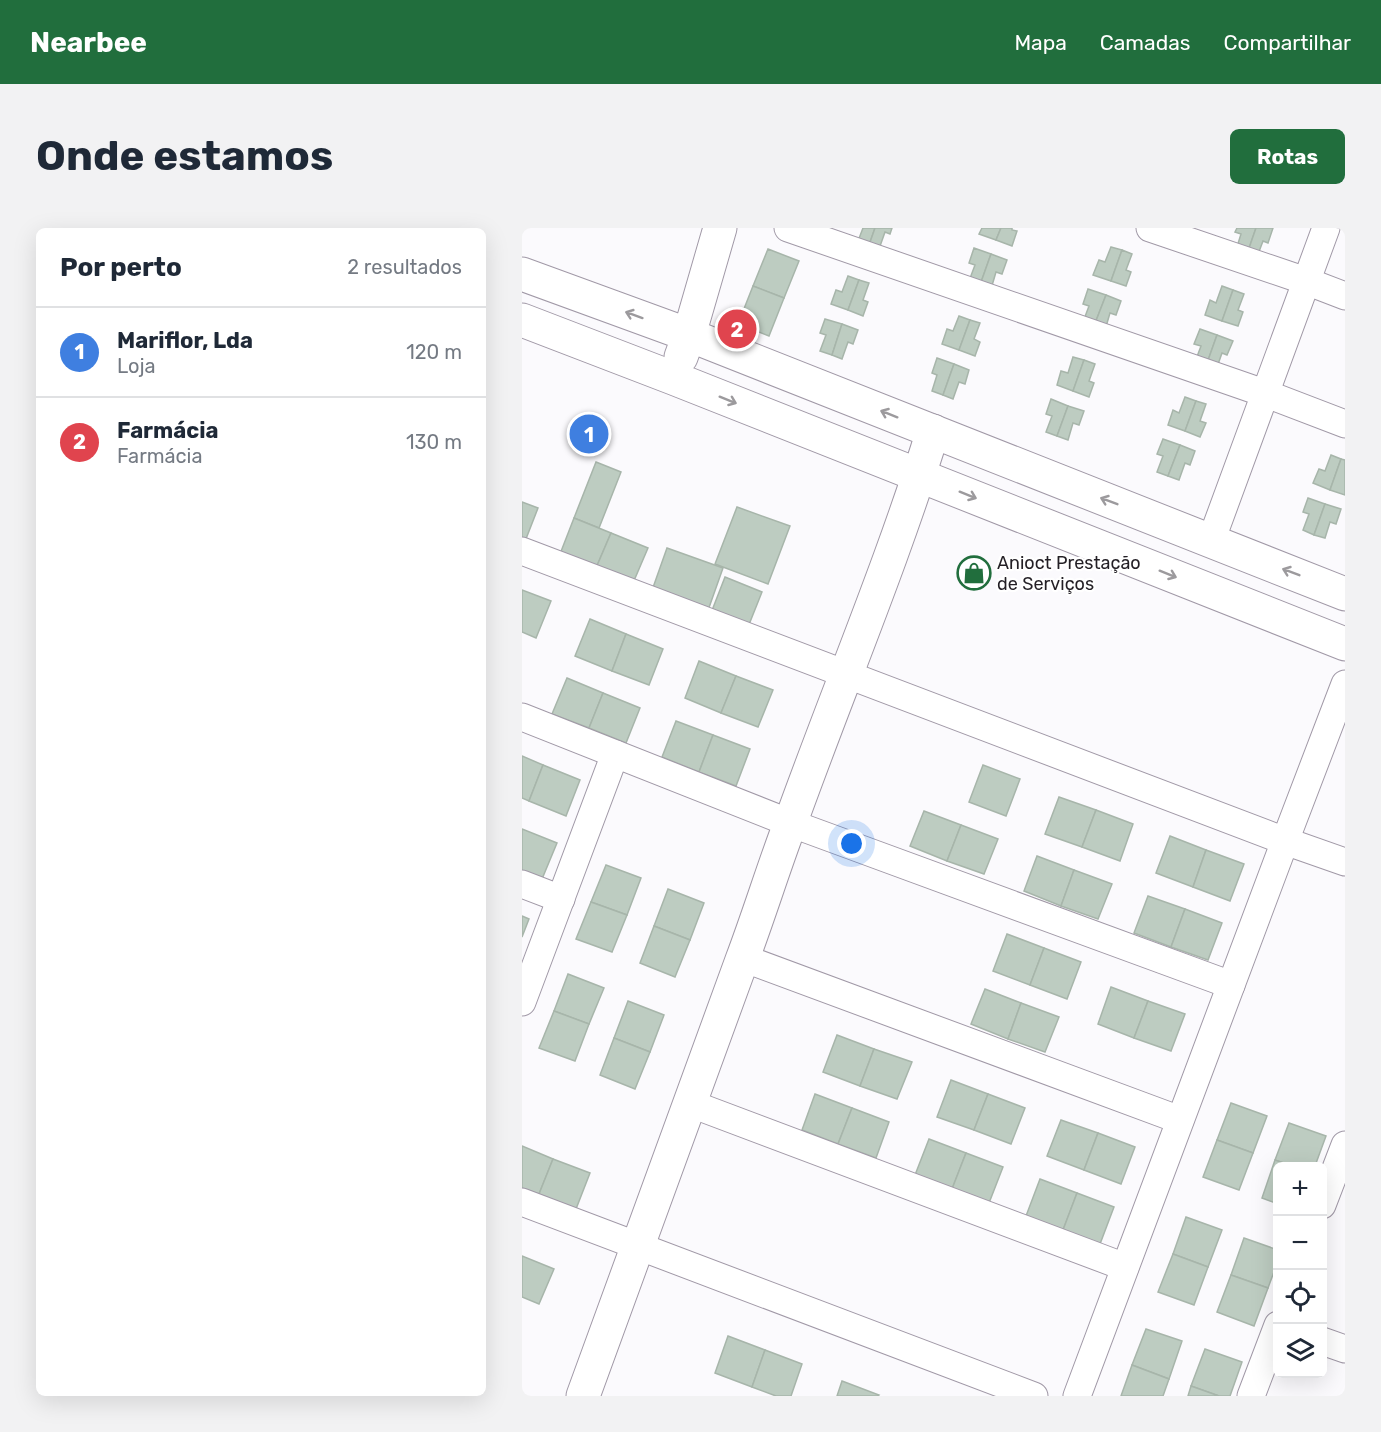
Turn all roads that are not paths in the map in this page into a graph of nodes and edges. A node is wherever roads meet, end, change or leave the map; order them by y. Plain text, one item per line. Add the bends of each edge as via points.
1 (720, 228) edge
2 (788, 228) edge
3 (1150, 228) edge
4 (1326, 228) edge
5 (522, 274) edge
6 (1306, 281) junction
7 (1345, 296) edge
8 (522, 320) edge
9 (689, 335) junction
10 (673, 378) junction
11 (1264, 393) junction
12 (1345, 424) edge
13 (933, 431) junction
14 (919, 476) junction
15 (1211, 541) junction
16 (522, 551) edge
17 (1345, 594) edge
18 (1345, 644) edge
19 (846, 675) junction
20 (1345, 684) edge
21 (522, 717) edge
22 (615, 754) junction
23 (790, 823) junction
24 (1285, 841) junction
25 (1345, 861) edge
26 (522, 884) edge
27 (561, 899) junction
28 (743, 958) junction
29 (1231, 985) junction
30 (522, 1002) edge
31 (689, 1103) junction
32 (1180, 1120) junction
33 (1345, 1145) edge
34 (1332, 1197) edge
35 (522, 1202) edge
36 (636, 1245) junction
37 (1125, 1267) junction
38 (1273, 1338) edge
39 (1327, 1342) edge
40 (1345, 1349) edge
41 (583, 1396) edge
42 (1034, 1396) edge
43 (1077, 1396) edge
44 (1251, 1396) edge

1 - 9 street
2 - 11 street
3 - 6 street
4 - 6 street
9 -> 5 street
6 - 7 street
6 - 11 street
8 - 10 street
9 - 10 street
13 -> 9 street
10 -> 14 street
11 - 12 street
11 - 15 street
13 - 14 street
15 -> 13 street
14 -> 18 street
14 - 19 street
17 -> 15 street
16 - 19 street
19 - 23 street
19 - 24 street
20 - 24 street
21 - 22 street
22 - 23 street
22 - 27 street
23 - 28 street
23 - 29 street
24 - 25 street
24 - 29 street
26 - 27 street
27 - 30 street
28 - 31 street
28 - 32 street
29 - 32 street
31 - 36 street
31 - 37 street
32 - 37 street
33 - 34 street
35 - 36 street
36 - 41 street
36 - 42 street
37 - 43 street
38 - 44 street
39 - 40 street

